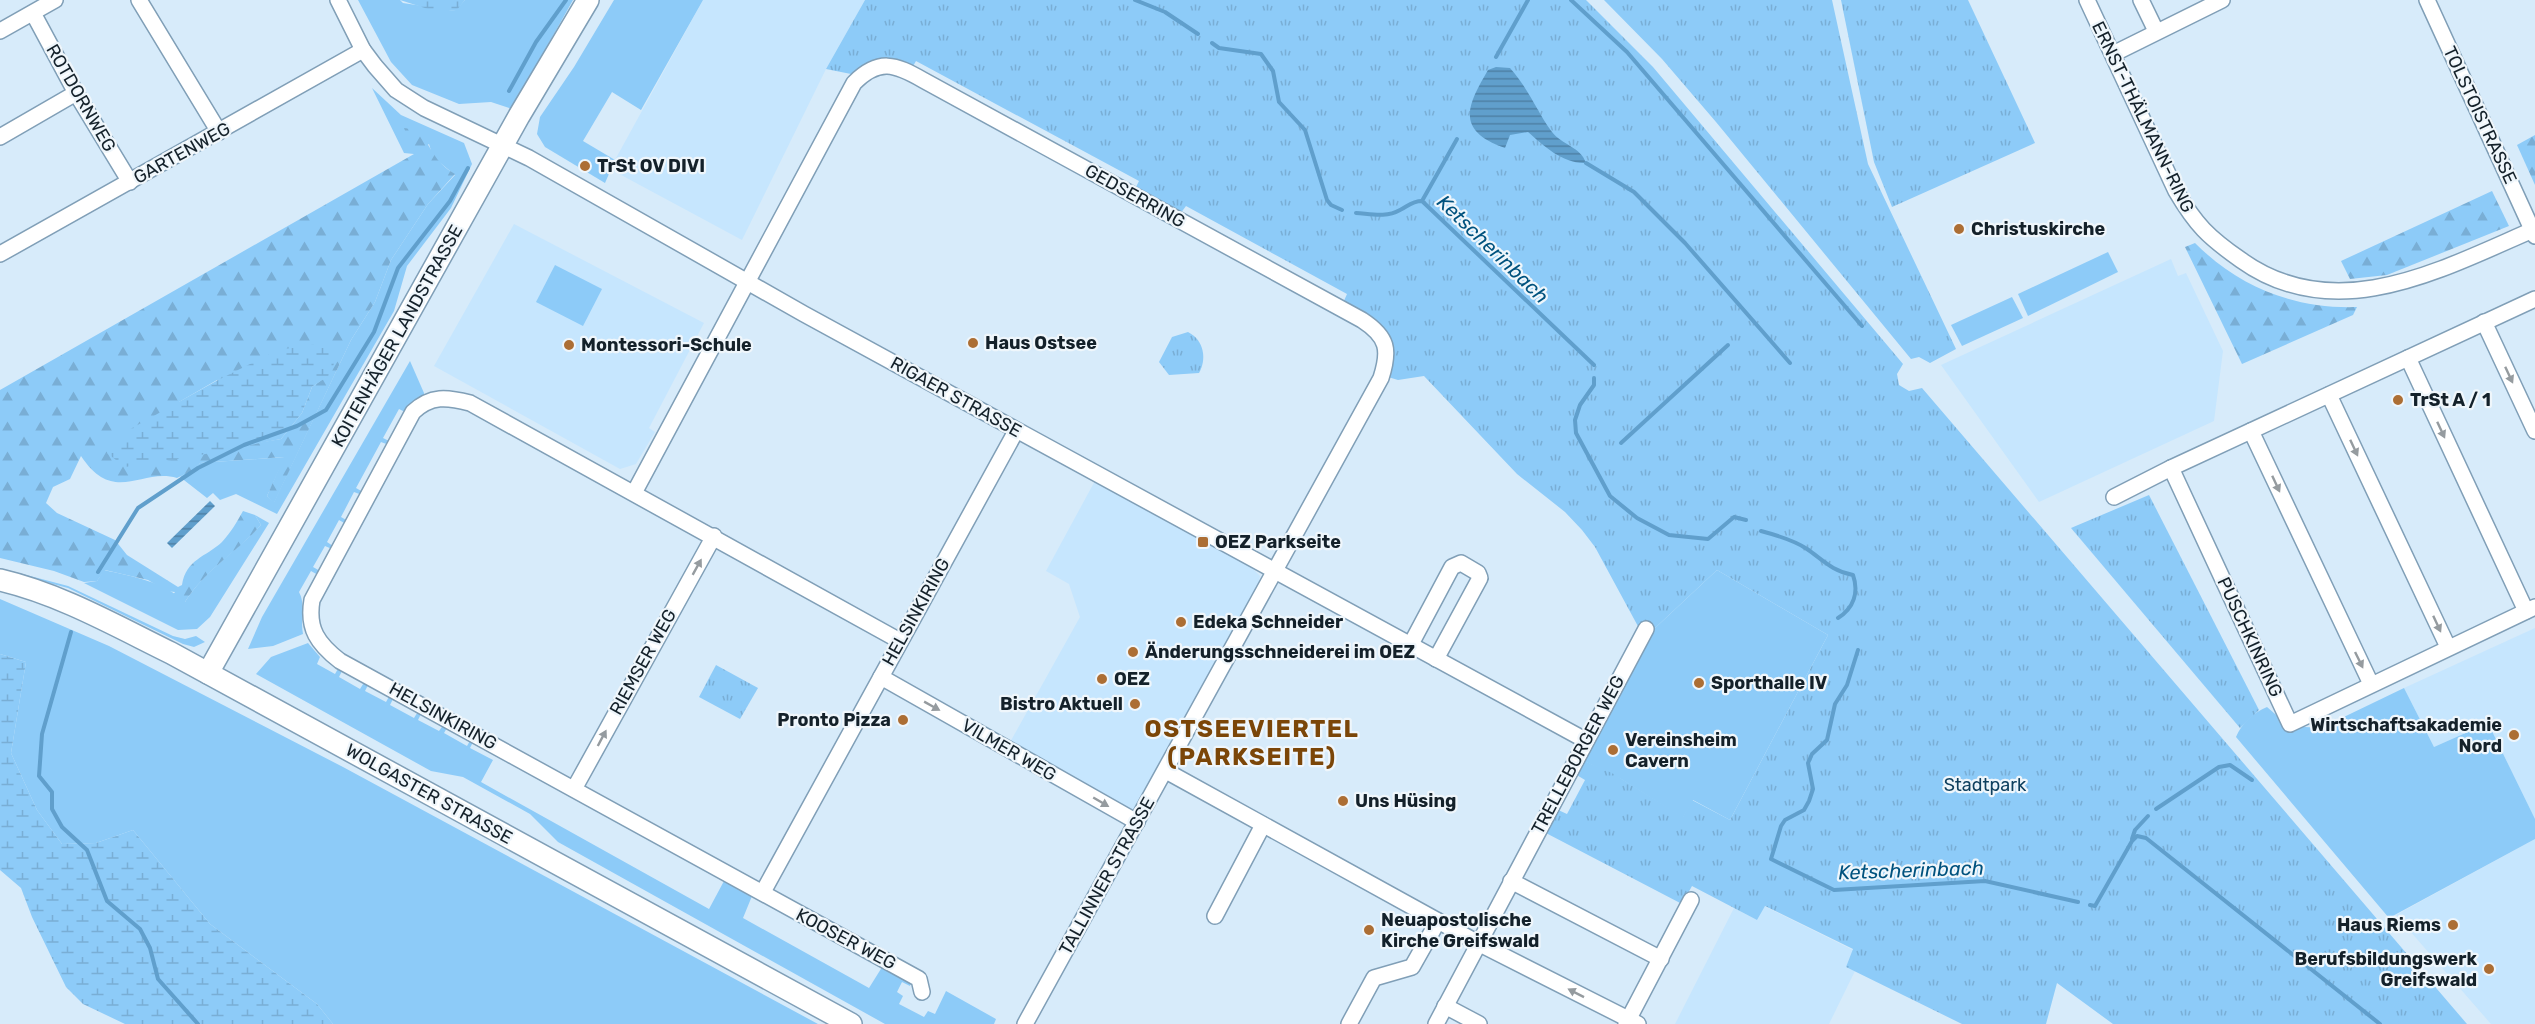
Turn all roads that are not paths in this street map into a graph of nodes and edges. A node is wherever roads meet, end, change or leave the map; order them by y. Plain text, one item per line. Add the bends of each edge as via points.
1 (56, 0) edge
2 (140, 0) edge
3 (338, 0) edge
4 (588, 0) edge
5 (2087, 0) edge
6 (2141, 0) edge
7 (2222, 0) edge
8 (2427, 0) edge
9 (33, 13) junction
10 (0, 31) edge
11 (2156, 31) junction
12 (363, 50) junction
13 (2113, 54) junction
14 (76, 93) junction
15 (219, 132) junction
16 (0, 137) edge
17 (504, 145) junction
18 (130, 182) junction
19 (2534, 232) edge
20 (0, 254) edge
21 (746, 282) junction
22 (2535, 298) edge
23 (2484, 322) junction
24 (2408, 358) junction
25 (2329, 395) junction
26 (1016, 431) junction
27 (2251, 431) junction
28 (2535, 431) edge
29 (2171, 468) junction
30 (634, 493) junction
31 (2114, 497) dead end
32 (714, 536) junction
33 (1276, 571) junction
34 (0, 580) edge
35 (2531, 609) edge
36 (1646, 629) dead end
37 (900, 641) junction
38 (1411, 644) junction
39 (2448, 647) junction
40 (1436, 659) junction
41 (208, 673) junction
42 (880, 677) junction
43 (2371, 684) junction
44 (1586, 740) junction
45 (1166, 771) junction
46 (574, 789) junction
47 (1137, 822) junction
48 (1263, 825) junction
49 (1511, 881) junction
50 (763, 892) junction
51 (1691, 900) dead end
52 (1215, 916) dead end
53 (1438, 921) junction
54 (1478, 943) junction
55 (1661, 959) junction
56 (922, 992) dead end
57 (1445, 1006) junction
58 (1631, 1022) edge
59 (851, 1024) edge
60 (1025, 1024) edge
61 (1349, 1024) edge
62 (1436, 1024) edge
63 (1479, 1024) edge

1 - 9 street
2 - 15 street
3 - 12 street, RIGAER STRASSE
4 - 17 main road, KOITENHÄGER LANDSTRASSE
5 - 13 street, ERNST-THÄLMANN-RING
6 - 11 street
7 - 11 street
8 - 19 street, TOLSTOISTRASSE
9 - 10 street
9 - 14 street, ROTDORNWEG
11 - 13 street
12 - 15 street, GARTENWEG
12 - 17 street, RIGAER STRASSE via 396,90 424,108
13 - 19 street, ERNST-THÄLMANN-RING via 2192,218 2206,235 2254,270 2282,282 2328,291 2355,292 2387,286 2423,276
14 - 16 street
14 - 18 street, ROTDORNWEG
15 - 18 street, GARTENWEG
17 - 21 street, RIGAER STRASSE
17 - 41 main road, KOITENHÄGER LANDSTRASSE
18 - 20 street, GARTENWEG
21 - 26 street, RIGAER STRASSE
21 - 30 street
21 - 33 street, GEDSERRING via 854,83 872,68 883,66 895,66 923,80 1362,320 1379,334 1387,352 1381,378
22 - 23 street
23 - 24 street
23 -> 28 street
24 - 25 street
24 -> 35 street, PUSCHKINRING
25 - 27 street
25 -> 39 street
26 - 33 street, RIGAER STRASSE
26 - 37 street, HELSINKIRING
27 - 29 street
27 -> 43 street
29 - 31 street
29 - 43 street, PUSCHKINRING via 2290,724
30 - 32 street
30 - 46 street, HELSINKIRING via 470,403 434,398 413,412 312,600 309,615 313,633 323,648 340,661
32 - 37 street
46 -> 32 street, RIEMSER WEG
33 - 38 street, RIGAER STRASSE
33 - 45 street, TALLINNER STRASSE
34 - 41 main road, WOLGASTER STRASSE via 24,585 89,612
35 - 39 street, PUSCHKINRING
36 - 44 street, TRELLEBORGER WEG
37 - 42 street, HELSINKIRING
38 - 40 street, RIGAER STRASSE
38 - 40 street via 1452,567 1461,563 1469,566 1480,578
39 - 43 street, PUSCHKINRING
40 - 44 street, RIGAER STRASSE
41 - 59 main road, WOLGASTER STRASSE
42 -> 47 street, VILMER WEG
42 - 50 street, HELSINKIRING
44 - 49 street, TRELLEBORGER WEG
45 - 47 street, TALLINNER STRASSE
45 - 48 street
46 - 50 street, HELSINKIRING
47 - 60 street, TALLINNER STRASSE
48 - 52 street
48 - 53 street
49 - 54 street, TRELLEBORGER WEG
49 - 55 street
50 - 56 street, KOOSER WEG via 919,979
51 - 55 street
53 - 54 street
53 - 61 street via 1412,967 1374,978
54 - 57 street, TRELLEBORGER WEG
58 -> 54 street
55 - 58 street
57 - 62 street, TRELLEBORGER WEG
57 - 63 street

